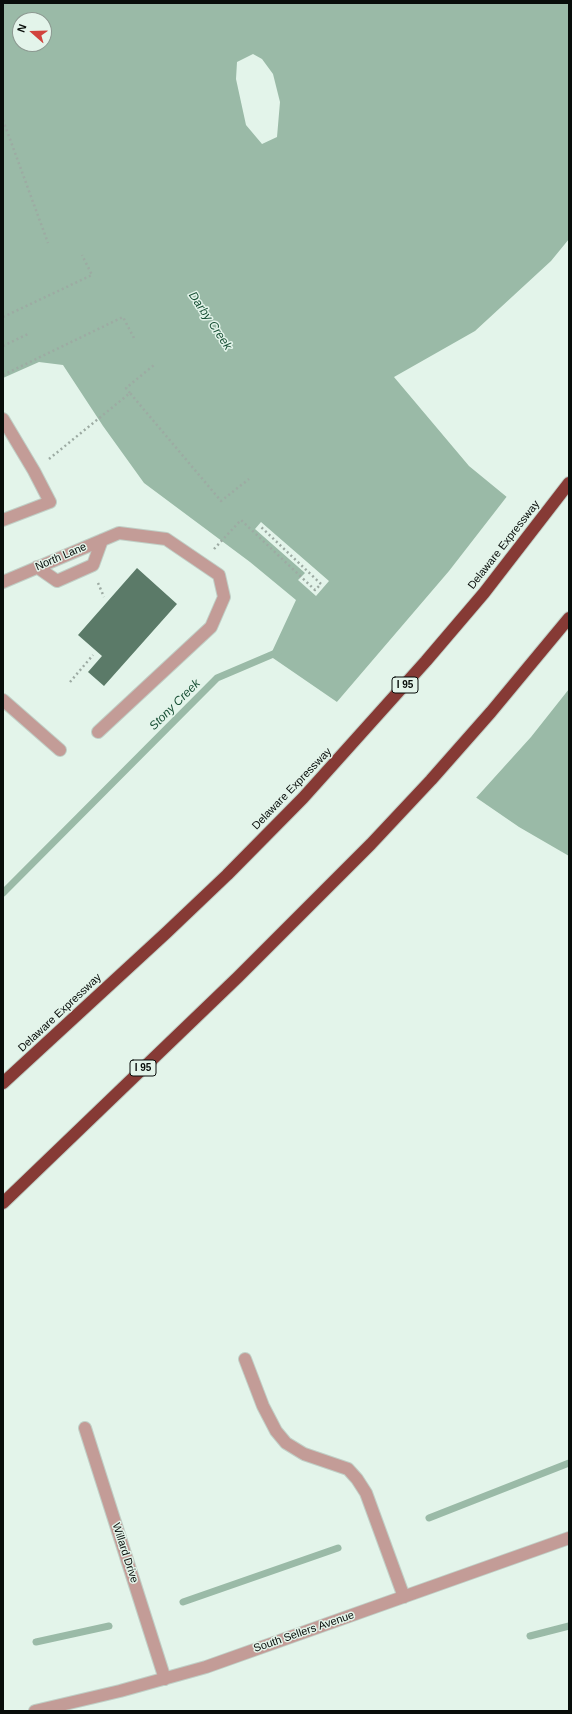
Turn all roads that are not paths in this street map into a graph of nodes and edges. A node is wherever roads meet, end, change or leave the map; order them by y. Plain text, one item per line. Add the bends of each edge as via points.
1 (3, 419) edge
2 (569, 483) edge
3 (3, 520) edge
4 (102, 540) junction
5 (37, 567) junction
6 (3, 582) edge
7 (569, 618) edge
8 (3, 700) edge
9 (98, 732) dead end
10 (60, 750) dead end
11 (3, 1083) edge
12 (3, 1203) edge
13 (244, 1358) dead end
14 (85, 1428) dead end
15 (569, 1538) edge
16 (404, 1597) junction
17 (165, 1679) junction
18 (35, 1711) edge

1 - 3 street via 50,502
2 - 11 highway, Delaware Expressway / I 95 via 484,593 303,798 227,875
4 - 5 street, North Lane
4 - 5 street via 93,565 57,581
4 - 9 street, North Lane via 119,533 166,539 219,575 224,597 211,627
5 - 6 street, North Lane
7 - 12 highway, I 95 via 431,780 283,933
8 - 10 street
13 - 16 street via 263,1406 286,1444 304,1454 348,1469 357,1479 366,1493
14 - 17 street, Willard Drive
15 - 16 street, South Sellers Avenue
16 - 17 street, South Sellers Avenue
17 - 18 street, South Sellers Avenue

